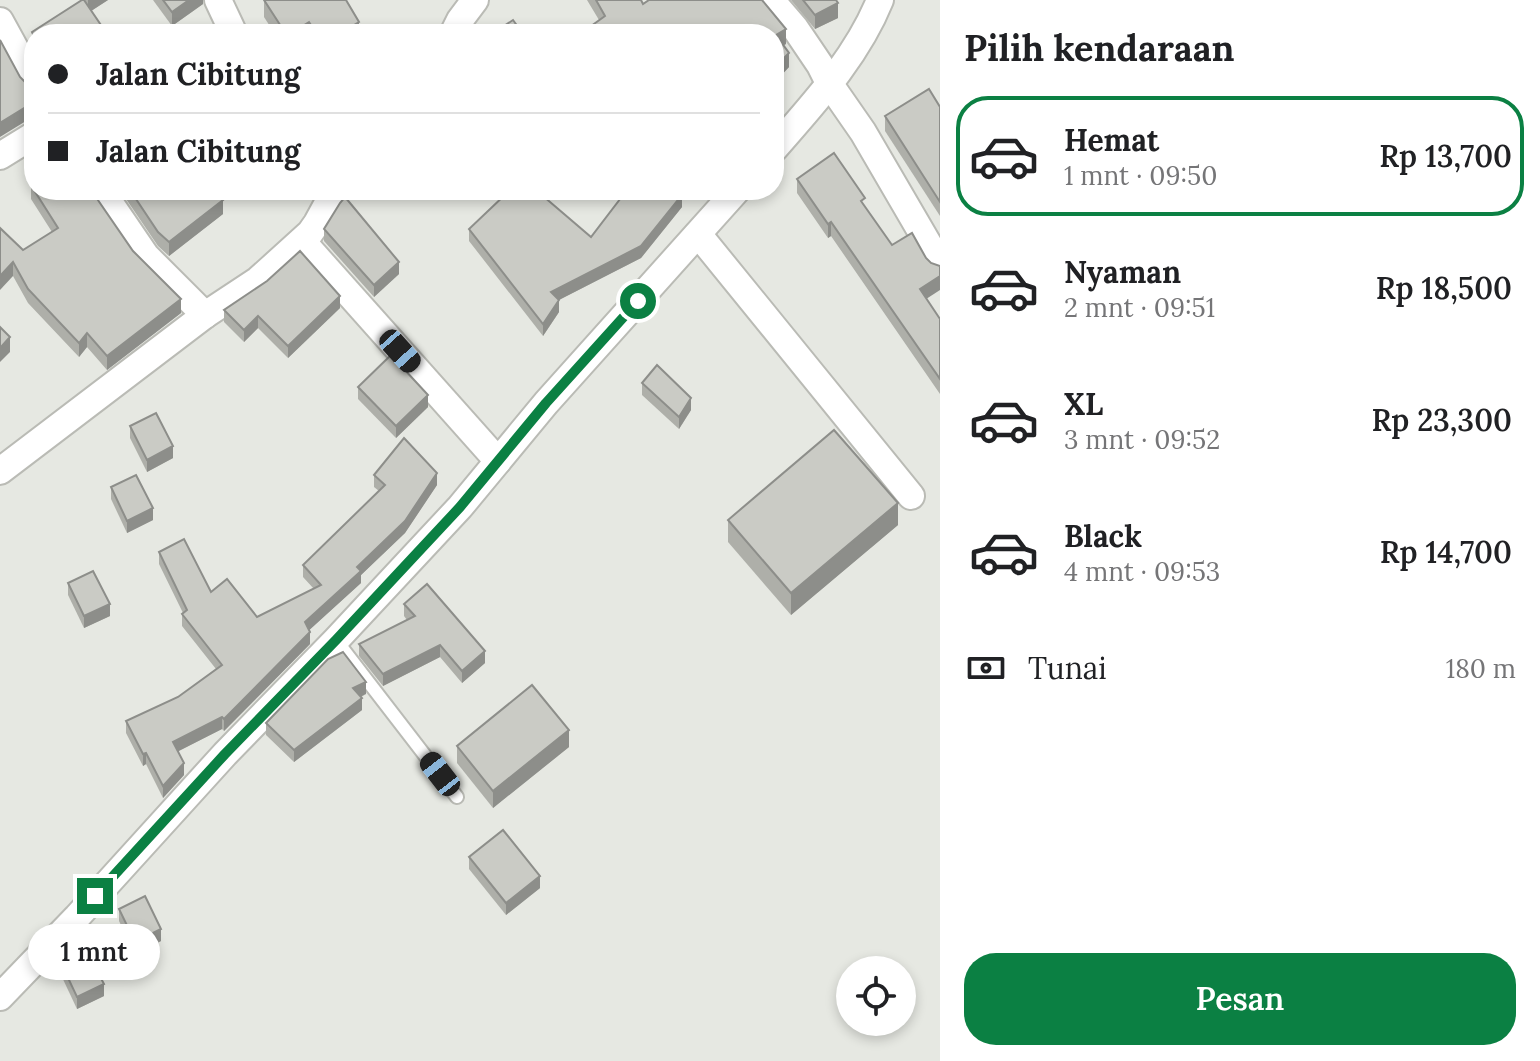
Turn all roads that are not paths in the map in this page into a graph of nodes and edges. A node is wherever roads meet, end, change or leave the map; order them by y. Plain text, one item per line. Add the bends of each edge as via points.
1 (218, 0) edge
2 (475, 0) edge
3 (771, 0) edge
4 (880, 0) edge
5 (0, 21) edge
6 (229, 24) edge
7 (458, 24) edge
8 (24, 65) edge
9 (829, 83) junction
10 (784, 137) edge
11 (24, 141) edge
12 (0, 156) edge
13 (108, 200) edge
14 (330, 200) edge
15 (728, 200) edge
16 (698, 234) junction
17 (302, 241) junction
18 (940, 264) edge
19 (205, 315) junction
20 (498, 461) junction
21 (0, 471) edge
22 (911, 496) dead end
23 (336, 640) junction
24 (457, 797) dead end
25 (0, 997) edge

1 - 6 street
2 - 7 street
3 - 9 street
4 - 9 street via 861,40
5 - 8 street
9 - 10 street
9 - 18 street
11 - 12 street
13 - 19 street via 146,256
14 - 17 street
15 - 16 street
16 - 20 street
16 - 22 street
17 - 19 street via 258,280
17 - 20 street
19 - 21 street
20 - 23 street
23 - 24 lane
23 - 25 street

